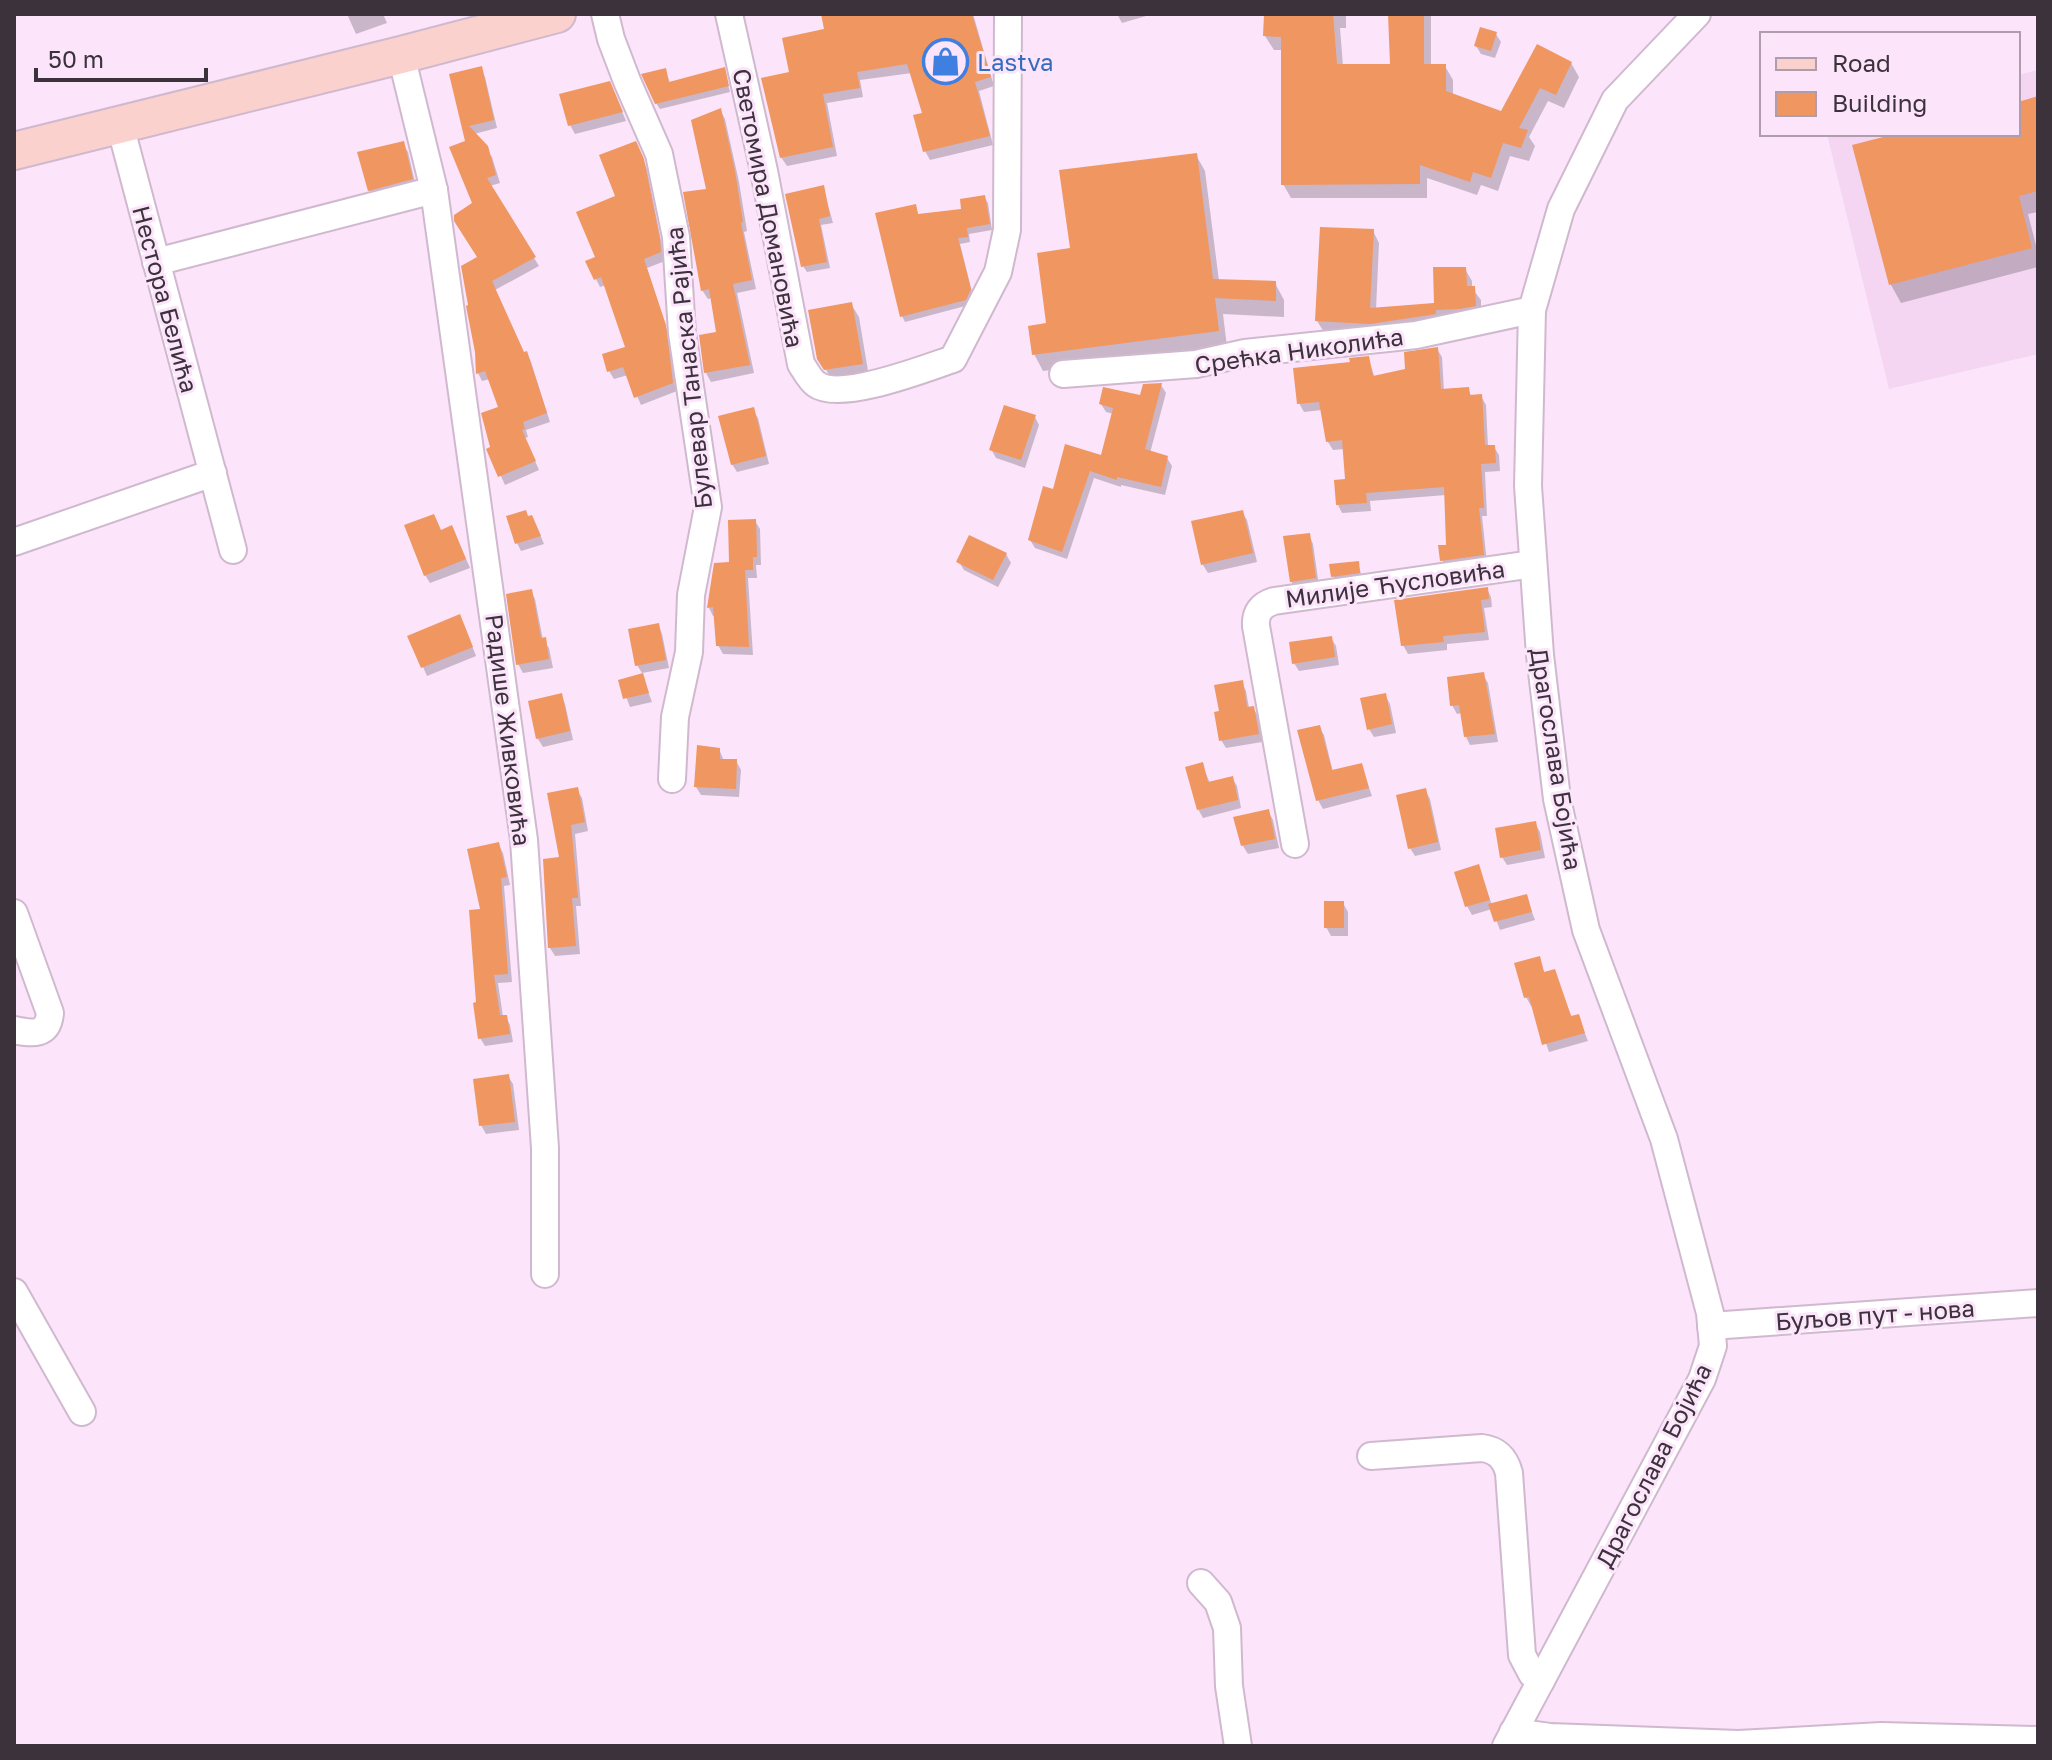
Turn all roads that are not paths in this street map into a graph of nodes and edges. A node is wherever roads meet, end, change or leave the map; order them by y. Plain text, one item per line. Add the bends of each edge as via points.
1 (557, 14) edge
2 (605, 14) edge
3 (729, 14) edge
4 (1008, 14) edge
5 (1697, 14) edge
6 (401, 55) junction
7 (120, 125) junction
8 (14, 151) edge
9 (434, 190) junction
10 (156, 262) junction
11 (1532, 310) junction
12 (1063, 374) dead end
13 (213, 473) junction
14 (14, 542) edge
15 (233, 550) dead end
16 (1533, 564) junction
17 (672, 779) dead end
18 (1295, 844) dead end
19 (14, 913) edge
20 (14, 1030) edge
21 (545, 1274) dead end
22 (14, 1292) edge
23 (2038, 1303) edge
24 (1711, 1326) junction
25 (82, 1412) dead end
26 (1371, 1456) dead end
27 (1201, 1583) dead end
28 (1541, 1681) junction
29 (1510, 1739) edge
30 (2038, 1740) edge
31 (1238, 1746) edge

1 - 6 main road
2 - 17 street, Булевар Танаска Рајића via 659,154 676,237 682,333 708,507 691,595
3 - 4 street, Светомира Домановића via 801,364 817,385 830,389 877,385 953,359 998,272 1007,230
5 - 11 street, Драгослава Бојића via 1615,100 1561,209
6 - 7 main road
6 - 9 street, Радише Живковића
7 - 8 main road
7 - 10 street, Нестора Белића
9 - 10 street
9 - 21 street, Радише Живковића via 524,840 545,1148
10 - 13 street, Нестора Белића
11 - 12 street, Срећка Николића via 1416,335 1245,353 1196,364
11 - 16 street, Драгослава Бојића via 1528,486
13 - 14 street
13 - 15 street, Нестора Белића
16 - 18 street, Милије Ћусловића via 1261,607 1256,626
16 - 24 street, Драгослава Бојића via 1557,799 1586,930 1664,1139
19 - 20 street via 50,1013 43,1030
22 - 25 street
23 - 24 street, Буљов пут - нова
24 - 28 street, Драгослава Бојића via 1713,1346 1702,1379
26 - 28 street via 1482,1448 1502,1458 1509,1473 1522,1655
27 - 31 street via 1218,1602 1227,1628
28 - 29 street, Драгослава Бојића
29 - 30 street, Драгослава Бојића via 1738,1744 1881,1736

